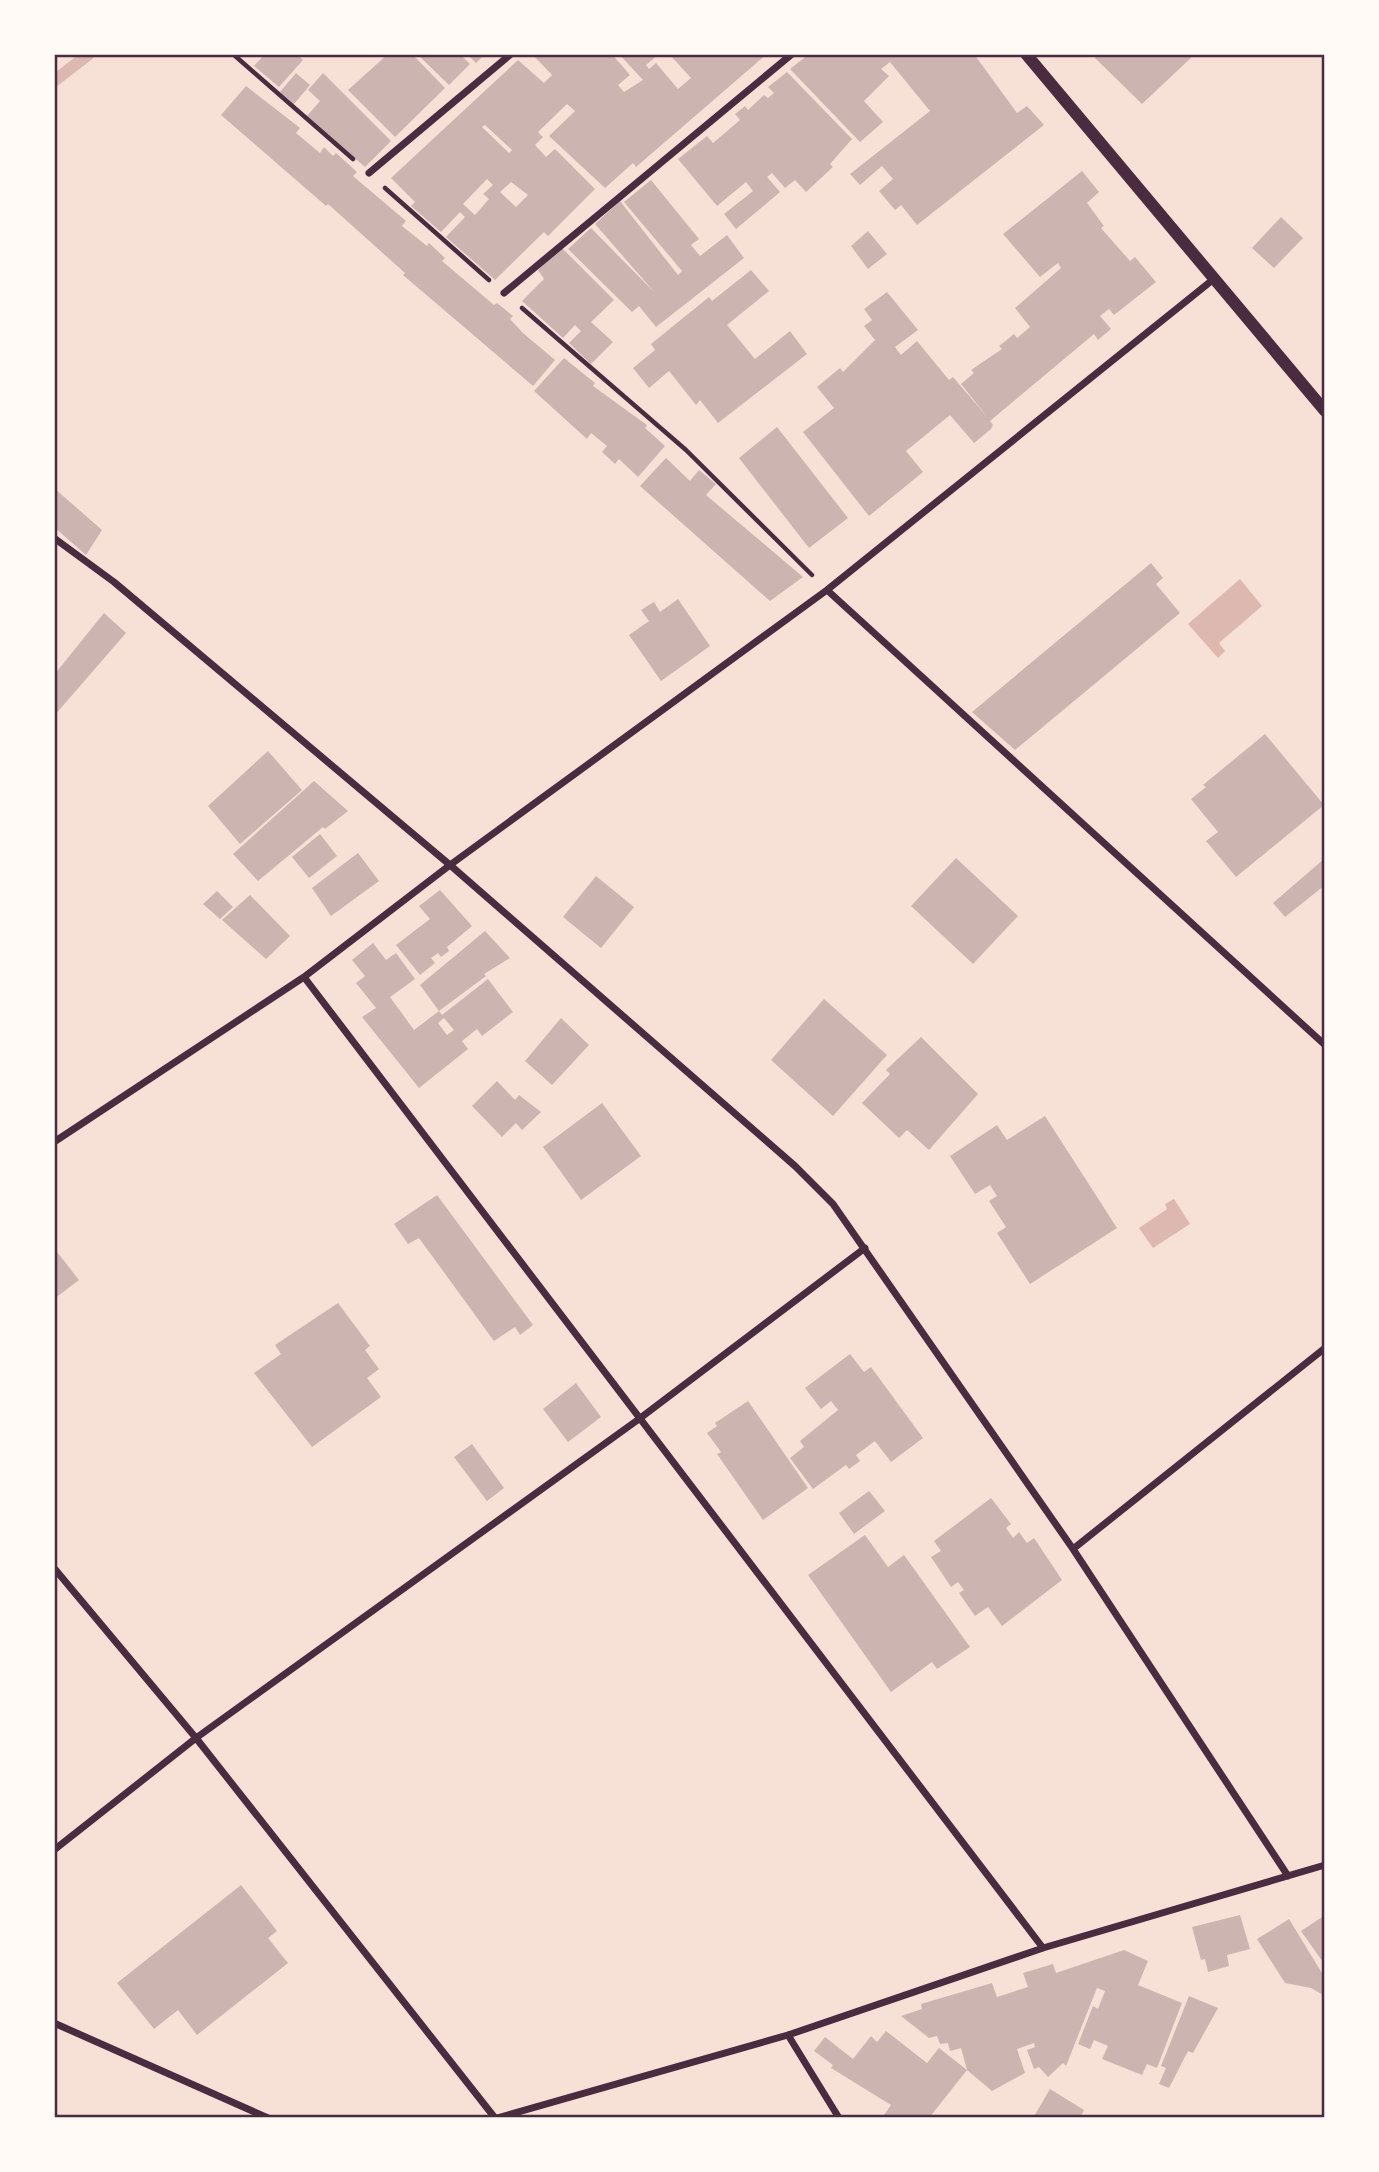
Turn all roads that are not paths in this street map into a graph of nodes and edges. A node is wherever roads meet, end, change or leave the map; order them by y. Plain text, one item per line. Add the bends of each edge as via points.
1 (512, 54) edge
2 (792, 54) edge
3 (1026, 54) edge
4 (369, 173) road end
5 (1216, 278) junction
6 (503, 293) road end
7 (1325, 411) edge
8 (54, 538) edge
9 (827, 590) junction
10 (450, 865) junction
11 (304, 977) junction
12 (1325, 1045) edge
13 (54, 1142) edge
14 (865, 1248) junction
15 (1325, 1348) edge
16 (639, 1419) junction
17 (1073, 1549) junction
18 (54, 1568) edge
19 (196, 1738) junction
20 (54, 1850) edge
21 (1325, 1865) edge
22 (1288, 1876) junction
23 (1042, 1948) junction
24 (54, 2023) edge
25 (788, 2035) junction
26 (268, 2118) edge
27 (496, 2118) edge
28 (839, 2118) edge

1 - 4 street
2 - 6 street
3 - 5 street
5 - 7 street
5 - 9 street
8 - 10 street via 114,582
9 - 10 street
9 - 12 street
10 - 11 street
10 - 14 street via 795,1166 833,1204
11 - 13 street
11 - 16 street
14 - 16 street
14 - 17 street
15 - 17 street
16 - 19 street
16 - 23 street
17 - 22 street
18 - 19 street
19 - 20 street
19 - 27 street
21 - 22 street
22 - 23 street
23 - 25 street
24 - 26 street
25 - 27 street
25 - 28 street

